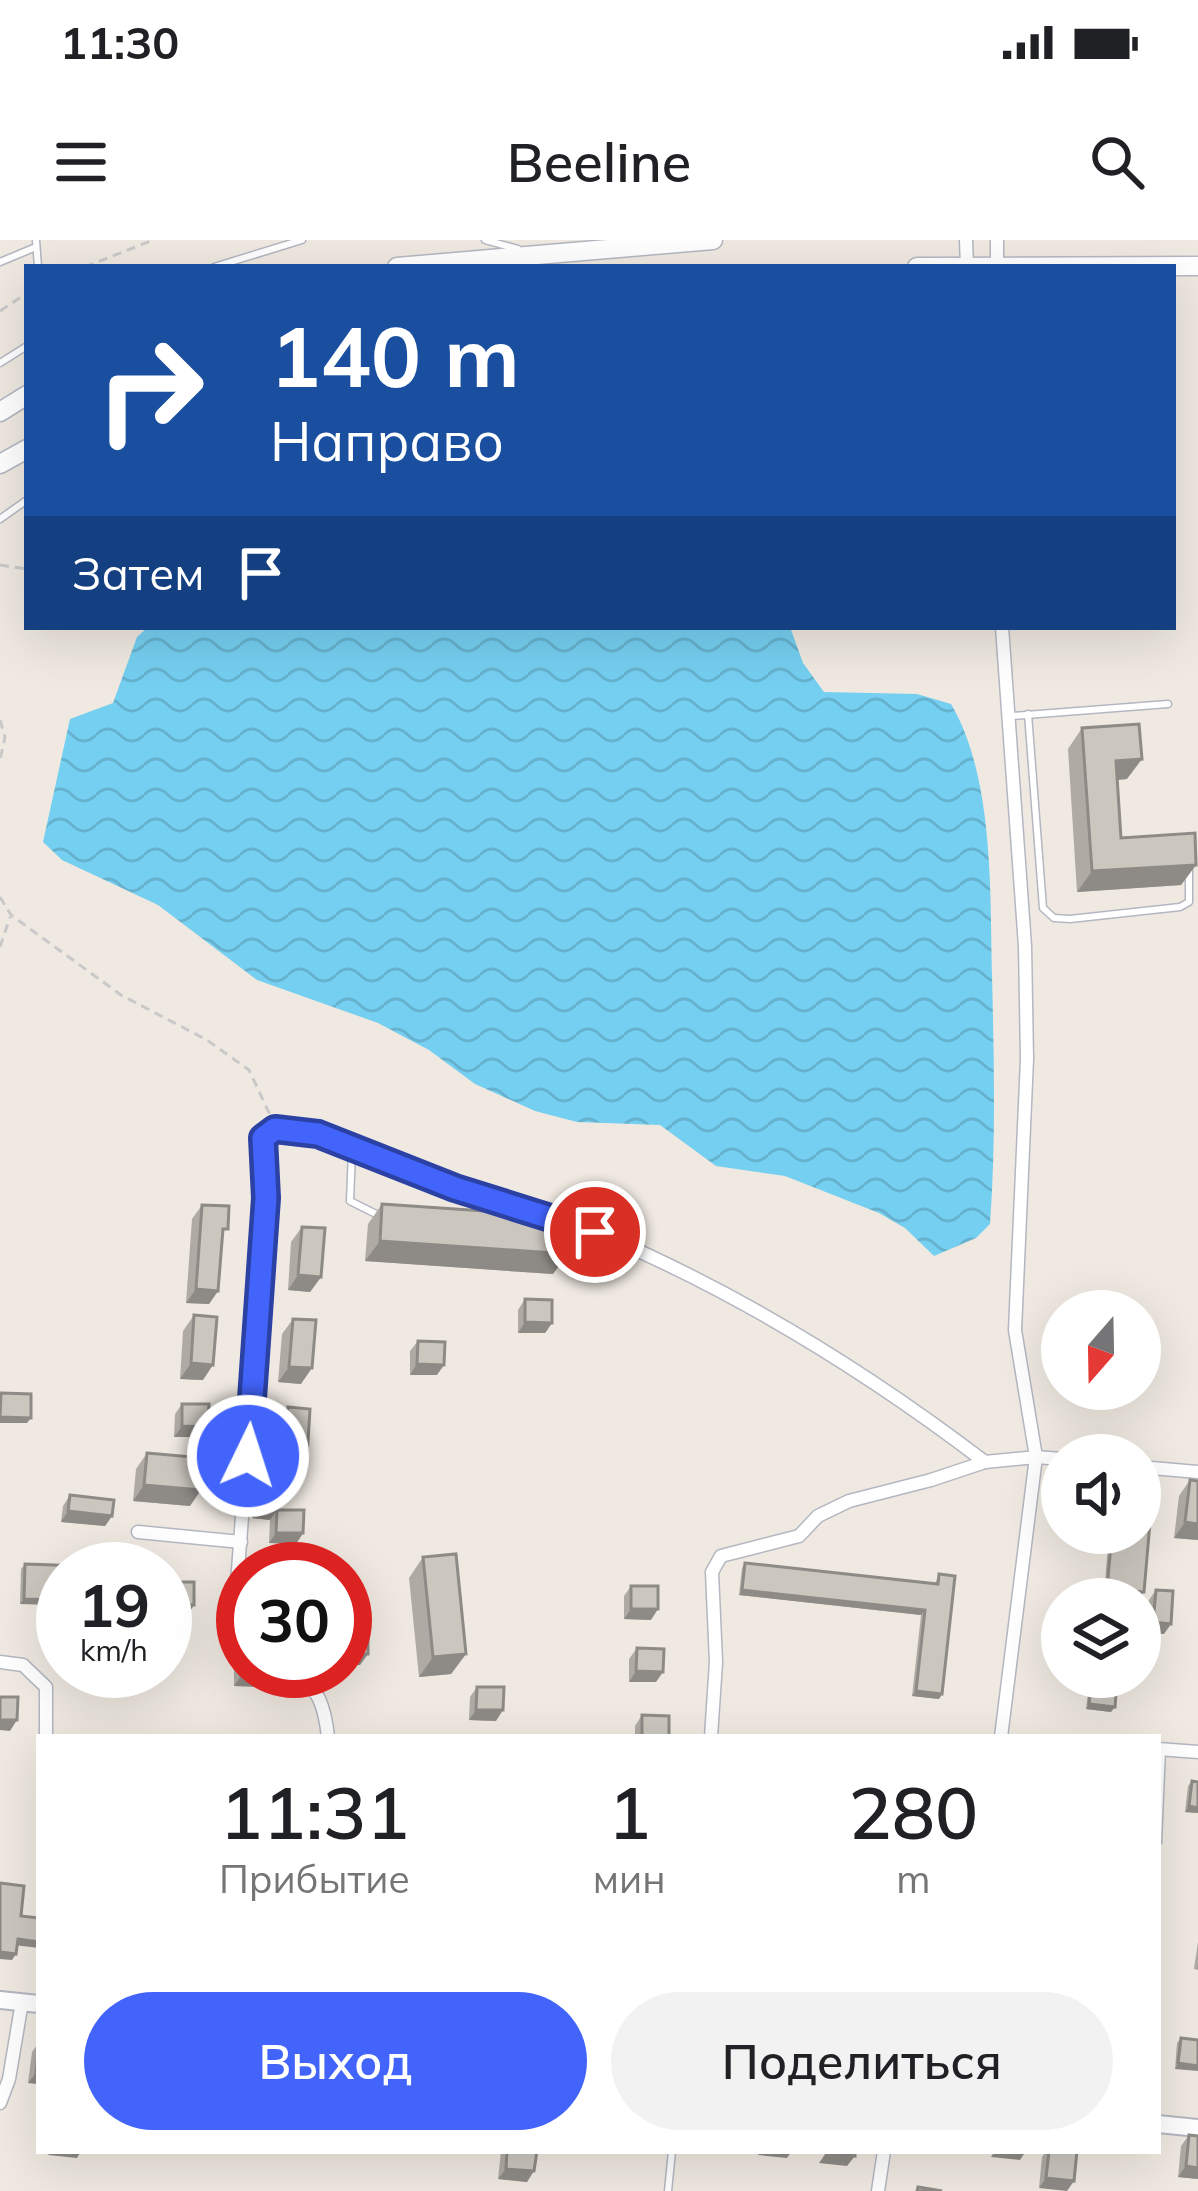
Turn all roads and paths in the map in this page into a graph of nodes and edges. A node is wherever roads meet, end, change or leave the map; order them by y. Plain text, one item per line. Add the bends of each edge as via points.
1 (153, 240) edge
2 (302, 240) edge
3 (485, 240) edge
4 (713, 240) edge
5 (36, 243) edge
6 (533, 253) junction
7 (0, 262) edge
8 (93, 264) edge
9 (224, 264) edge
10 (426, 264) edge
11 (1002, 630) edge
12 (1168, 704) dead end
13 (1028, 714) junction
14 (1008, 716) junction
15 (0, 720) edge
16 (0, 760) edge
17 (1189, 869) edge
18 (0, 897) edge
19 (11, 915) junction
20 (0, 947) edge
21 (269, 1133) junction
22 (352, 1147) junction
23 (396, 1215) edge
24 (1036, 1456) junction
25 (1041, 1457) edge
26 (985, 1462) junction
27 (1161, 1469) edge
28 (1198, 1472) edge
29 (138, 1532) dead end
30 (232, 1542) edge
31 (241, 1542) edge
32 (0, 1662) edge
33 (319, 1698) edge
34 (46, 1734) edge
35 (328, 1734) edge
36 (711, 1734) edge
37 (1001, 1734) edge
38 (1161, 1749) edge
39 (1198, 1752) edge
40 (0, 2000) edge
41 (30, 2003) edge
42 (0, 2103) edge
43 (1161, 2124) edge
44 (1198, 2128) edge
45 (671, 2154) edge
46 (884, 2154) edge
47 (668, 2191) edge
48 (878, 2191) edge

1 - 8 path
2 - 9 lane
3 - 6 lane
4 - 6 main road
5 - 7 lane
6 - 10 main road
11 - 14 street
12 - 13 lane
13 - 14 lane
13 - 17 lane via 1043,908 1070,920 1180,907 1189,902
14 - 24 street via 1027,1059 1015,1330
15 - 16 path
18 - 19 path
19 - 20 path
19 - 21 path via 121,995 249,1070
21 - 22 street via 318,1134
21 - 31 street
22 - 23 lane via 350,1201 374,1215
22 - 26 street via 595,1232 720,1292 919,1411
24 - 25 street
24 - 26 street
24 - 37 street
26 - 36 street via 849,1501 799,1536 721,1556 712,1571
27 - 28 street
29 - 30 street
32 - 34 street via 23,1665 46,1687
33 - 35 street
38 - 39 street
40 - 41 street
41 - 42 street
43 - 44 street
45 - 47 lane
46 - 48 street

